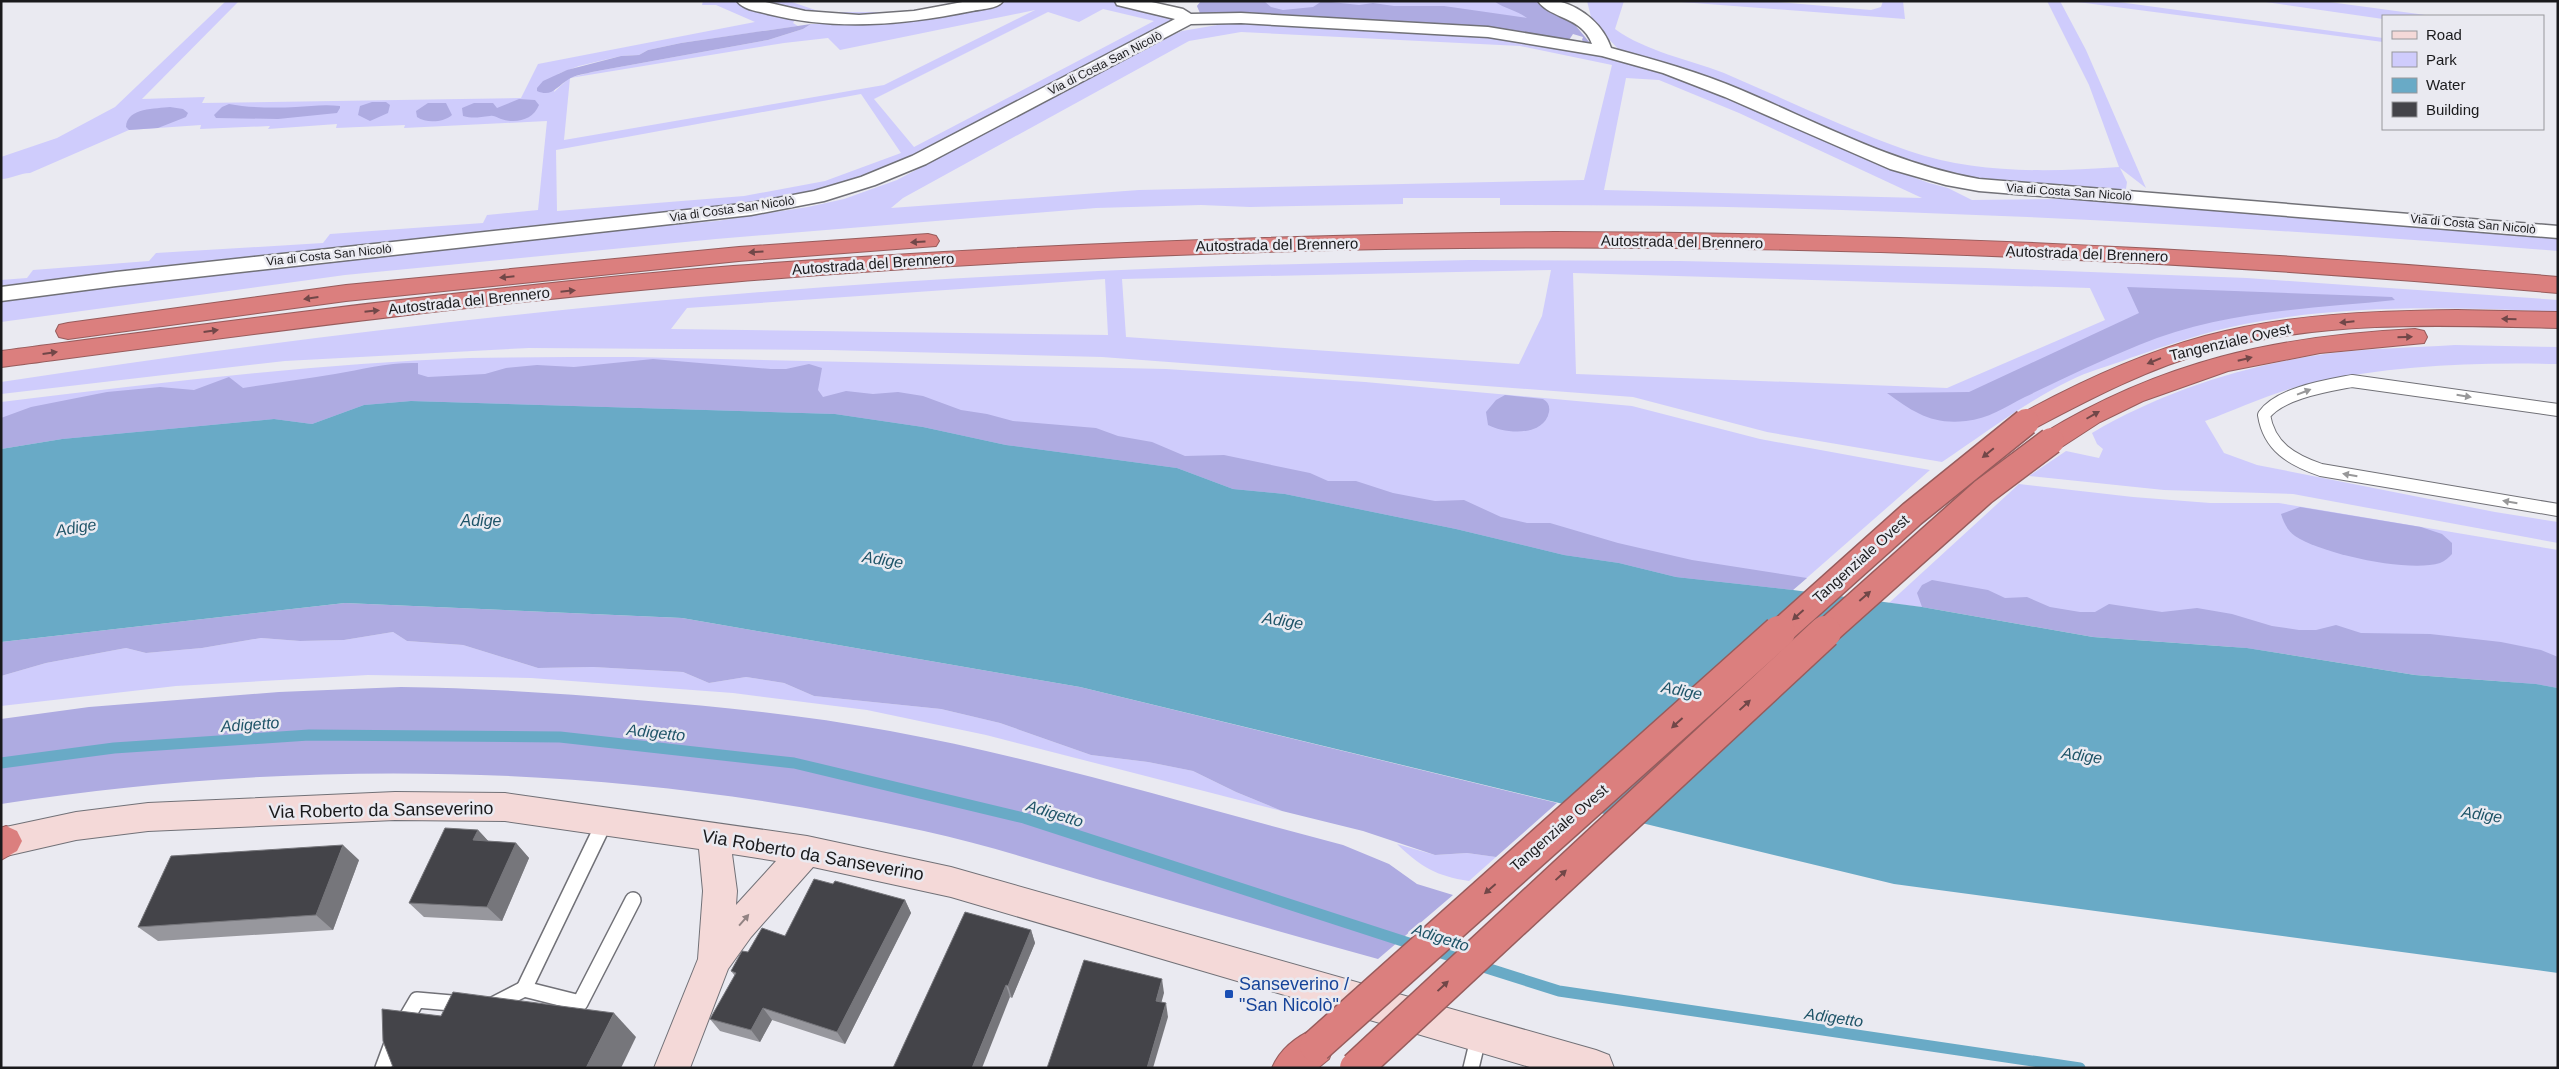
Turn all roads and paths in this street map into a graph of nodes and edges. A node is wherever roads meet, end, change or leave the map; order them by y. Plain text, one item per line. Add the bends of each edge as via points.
1 (744, 1) edge
2 (995, 1) edge
3 (1123, 1) edge
4 (1546, 1) edge
5 (1188, 20) junction
6 (1603, 51) junction
7 (2558, 232) edge
8 (2558, 266) edge
9 (2558, 285) edge
10 (1, 294) edge
11 (2558, 320) edge
12 (2558, 339) edge
13 (1, 340) edge
14 (1, 359) edge
15 (2558, 410) edge
16 (2558, 510) edge
17 (605, 821) junction
18 (714, 837) junction
19 (3, 843) edge
20 (807, 851) junction
21 (633, 900) dead end
22 (714, 959) junction
23 (524, 989) junction
24 (1480, 1035) junction
25 (1303, 1057) edge
26 (383, 1068) edge
27 (672, 1068) edge
28 (1356, 1068) edge
29 (1471, 1068) edge
30 (1596, 1068) edge

1 - 2 street via 807,18 846,21 923,16
3 - 5 street via 1177,14
4 - 6 street via 1592,27 1599,36
5 - 6 street, Via di Costa San Nicolò via 1241,18 1478,32
5 - 10 street, Via di Costa San Nicolò via 920,160 868,181 817,196 750,209
6 - 7 street, Via di Costa San Nicolò via 1669,69 1723,89 1897,165 1946,179 2012,188
8 -> 13 highway, Autostrada del Brennero via 2226,243 1876,227 1552,222 1260,226 994,237 739,254 346,293
14 -> 9 highway, Autostrada del Brennero via 339,314 728,274 1246,244 1558,239 1887,245 2205,259
11 -> 25 highway, Tangenziale Ovest, bridge via 2449,317 2360,320 2255,334 2161,358 2100,382 2026,422 1912,514
28 -> 12 highway, Tangenziale Ovest, bridge via 1813,642 1983,492 2051,440 2102,410 2156,385 2247,358 2343,341 2394,337
16 -> 15 lane via 2321,470 2294,459 2275,445 2267,434 2264,415 2269,408 2318,387 2352,381
17 - 18 street, Via Roberto da Sanseverino
17 - 19 street, Via Roberto da Sanseverino via 505,807 394,806 148,817 76,826
17 - 23 lane
18 - 20 street, Via Roberto da Sanseverino
18 - 22 street via 720,891
22 -> 20 street via 739,926
20 - 24 street, Via Roberto da Sanseverino via 951,882
21 - 23 lane via 580,1003
22 - 27 street
23 - 26 lane via 490,1006 417,1000 393,1041
24 - 29 lane
24 - 30 street, Via Roberto da Sanseverino

